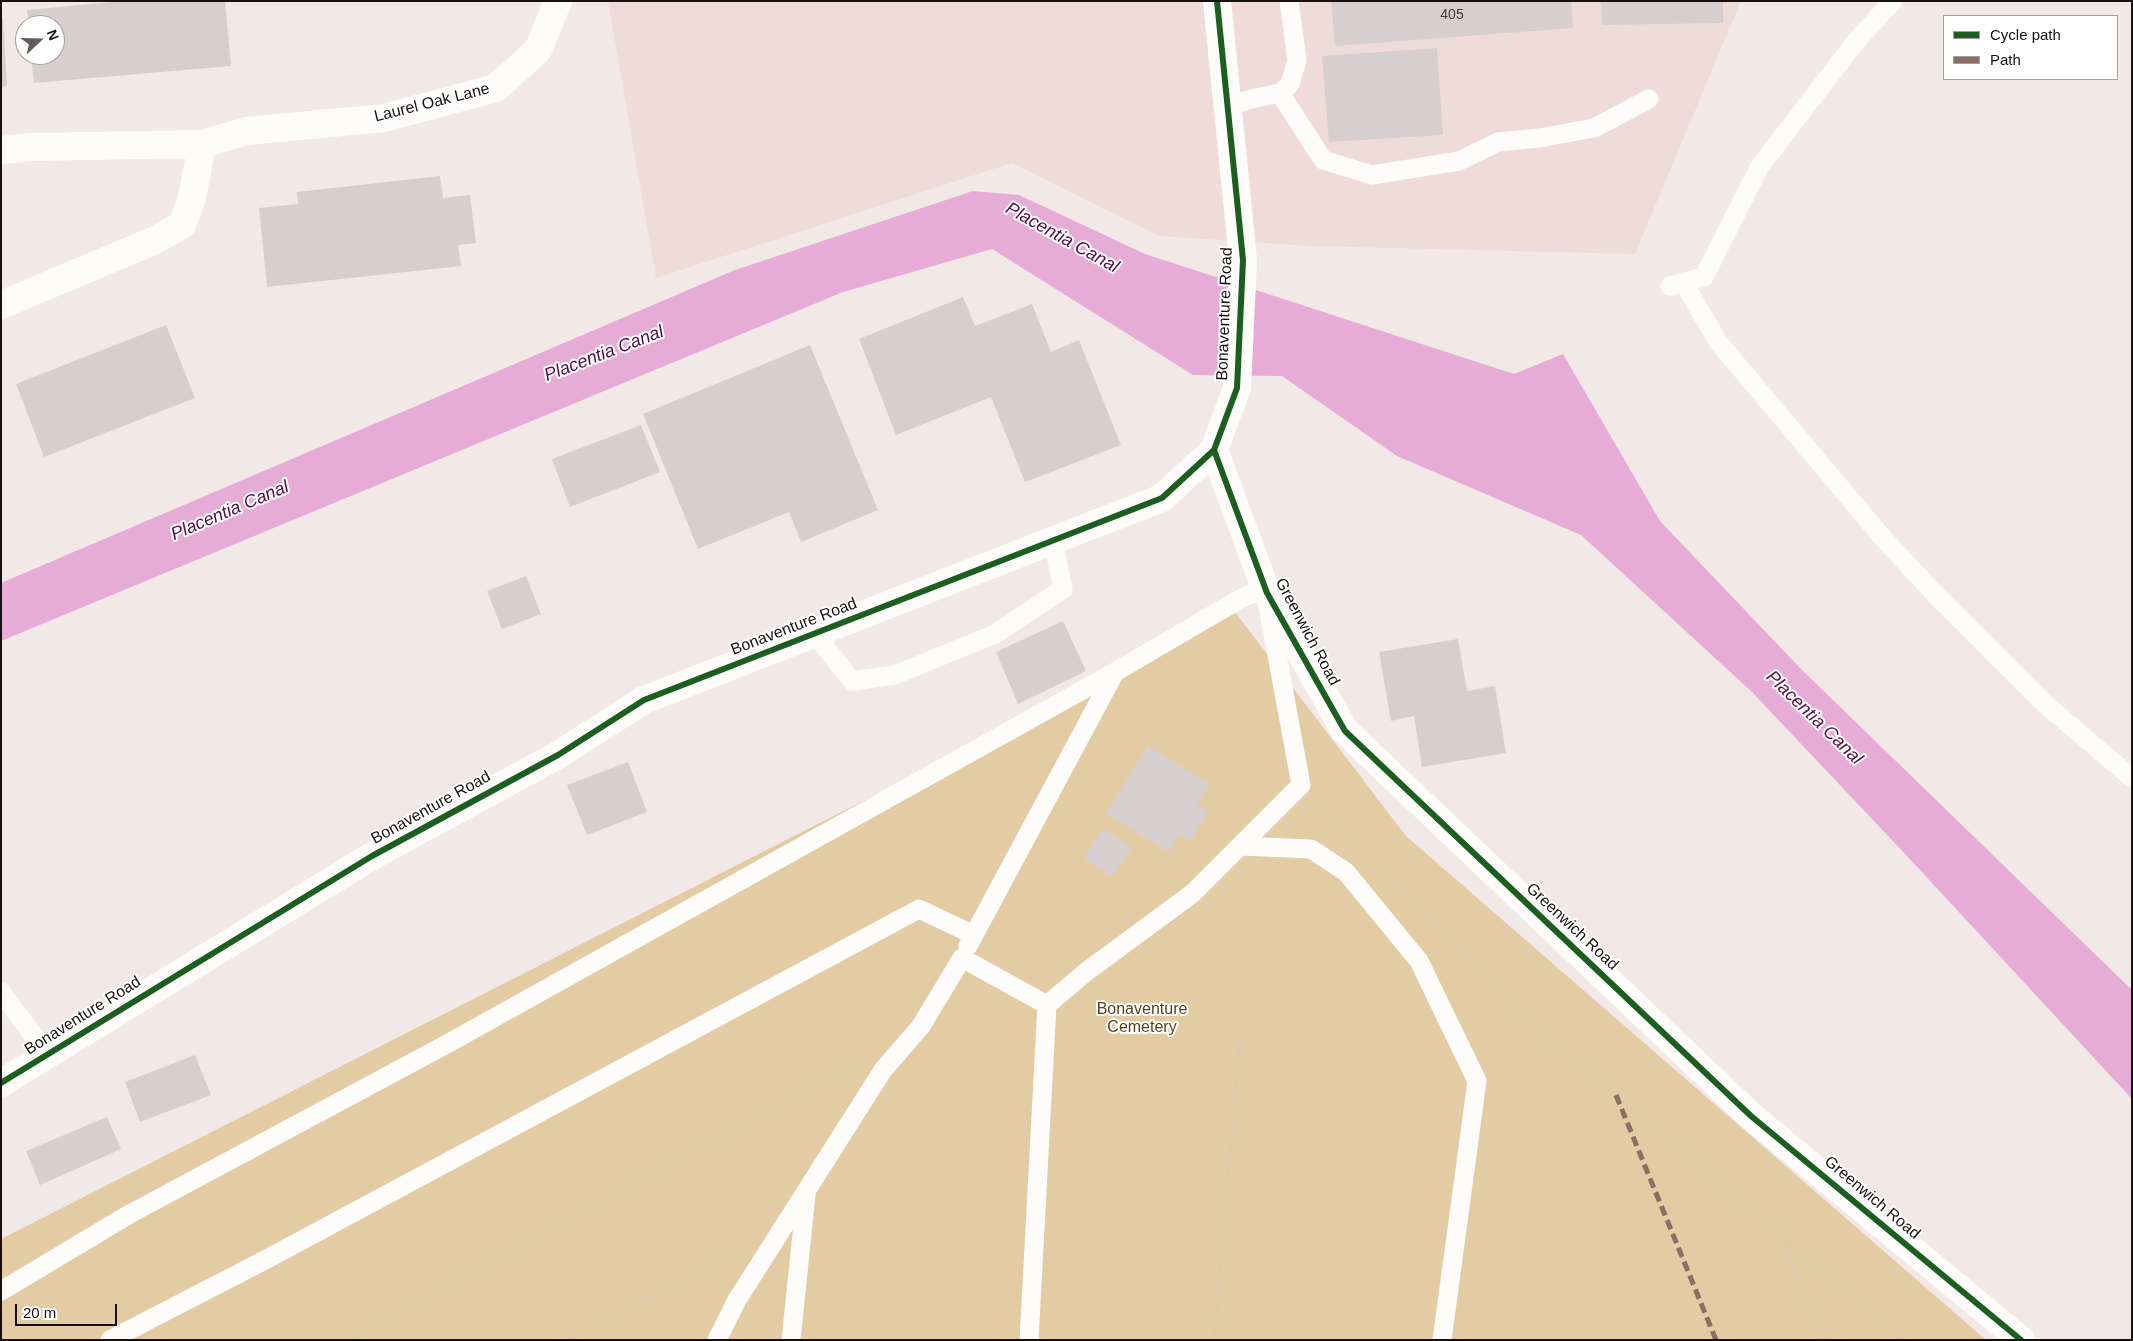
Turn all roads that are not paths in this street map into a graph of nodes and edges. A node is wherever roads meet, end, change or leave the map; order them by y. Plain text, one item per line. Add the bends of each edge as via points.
1 (558, 1) edge
2 (1217, 1) edge
3 (1289, 1) edge
4 (1894, 1) edge
5 (1280, 93) junction
6 (1649, 99) dead end
7 (1227, 107) junction
8 (202, 144) junction
9 (1, 150) edge
10 (1, 305) edge
11 (1214, 450) junction
12 (1052, 541) junction
13 (1266, 590) junction
14 (815, 634) junction
15 (1115, 672) junction
16 (2132, 778) edge
17 (1240, 846) junction
18 (974, 935) junction
19 (962, 958) junction
20 (1, 992) edge
21 (1047, 1005) junction
22 (47, 1054) junction
23 (1, 1083) edge
24 (806, 1192) junction
25 (1, 1291) edge
26 (110, 1340) edge
27 (717, 1340) edge
28 (791, 1340) edge
29 (1029, 1340) edge
30 (1442, 1340) edge
31 (2021, 1340) edge

1 - 8 street, Laurel Oak Lane via 538,50 496,88 384,118 247,131
2 - 7 street, Bonaventure Road
3 - 5 lane via 1297,60 1290,84
4 - 16 lane via 1857,40 1760,166 1704,277 1677,284 1719,343 1883,538 2045,704
5 - 6 lane via 1323,160 1372,175 1459,161 1498,142 1594,128
5 - 7 lane via 1251,98
7 - 11 street, Bonaventure Road via 1243,260 1238,388
8 - 9 street, Laurel Oak Lane
8 - 10 street via 192,198 182,225 153,241
11 - 12 street, Bonaventure Road via 1162,498
11 - 13 street, Greenwich Road
12 - 14 street, Bonaventure Road
12 - 14 lane via 1063,589 995,634 895,675 852,681
13 - 15 lane via 1240,599
13 - 17 lane via 1301,785
13 - 31 street, Greenwich Road via 1345,730 1751,1116
14 - 22 street, Bonaventure Road via 644,700 558,755 372,856
15 - 18 lane
15 - 25 lane via 438,1049 128,1215
17 - 21 lane via 1192,893
17 - 30 lane via 1311,849 1346,872 1419,960 1477,1081
18 - 19 lane
18 - 26 lane via 919,909
19 - 21 lane
19 - 24 lane via 921,1026 883,1070
20 - 22 lane
21 - 29 lane
22 - 23 street, Bonaventure Road
24 - 27 lane via 737,1300
24 - 28 lane

